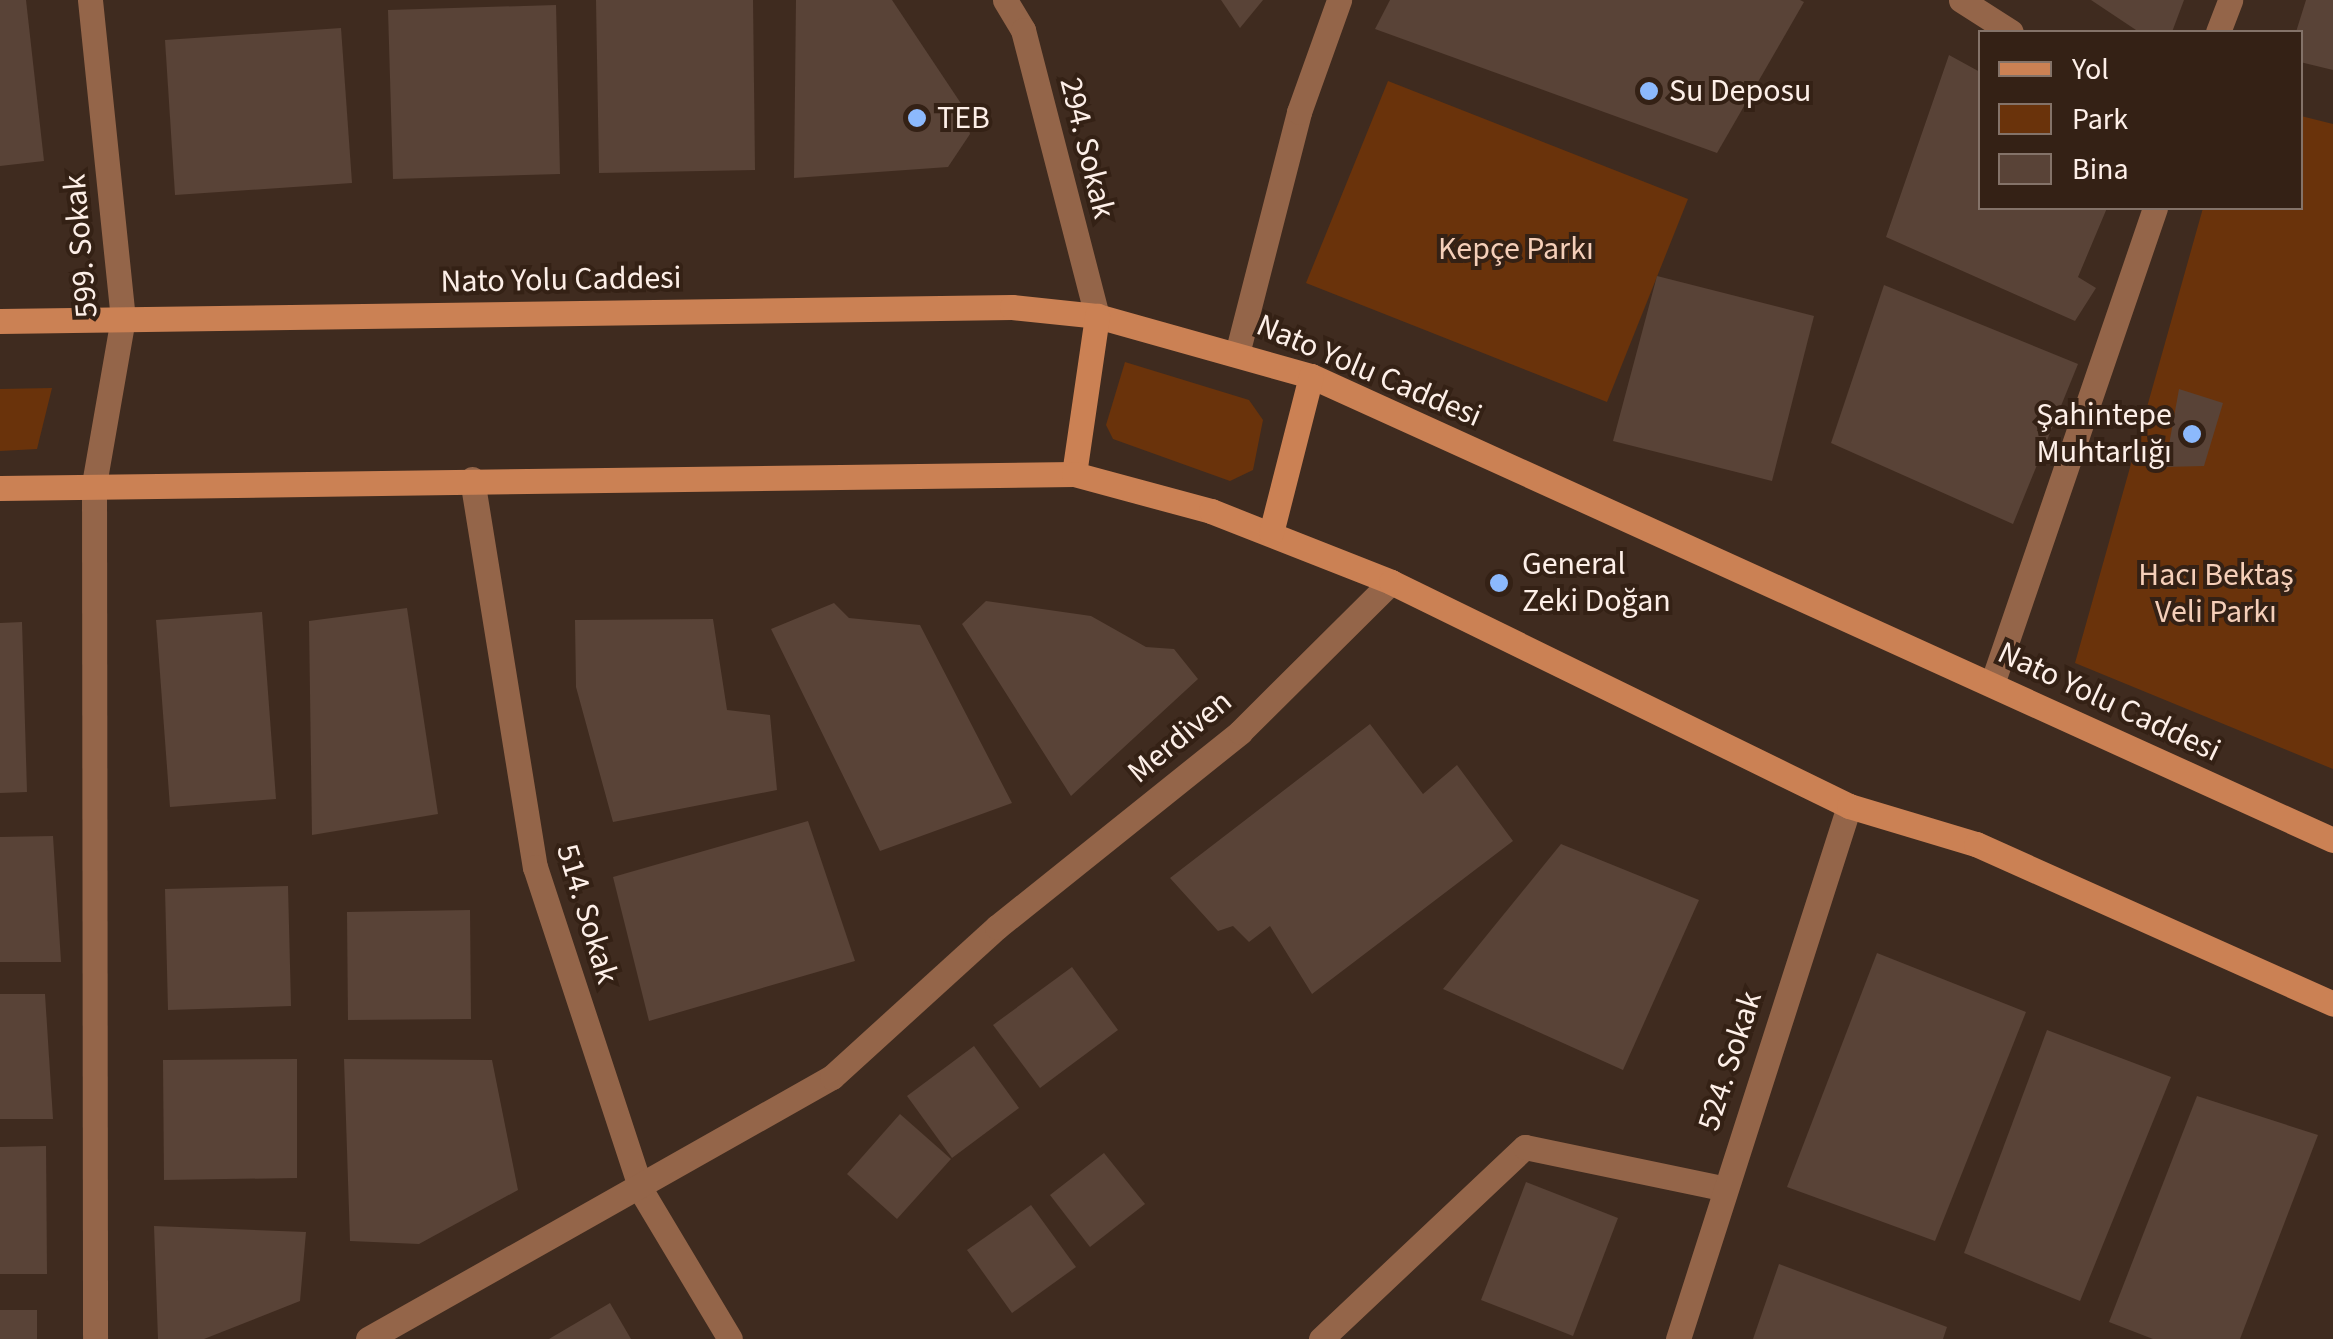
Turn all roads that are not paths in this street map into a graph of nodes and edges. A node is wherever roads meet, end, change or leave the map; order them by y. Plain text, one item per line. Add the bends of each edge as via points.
1 (90, 0) edge
2 (1005, 0) edge
3 (1339, 0) edge
4 (1962, 0) edge
5 (2230, 0) edge
6 (2008, 30) edge
7 (2219, 30) edge
8 (2153, 210) edge
9 (1097, 316) junction
10 (122, 318) junction
11 (0, 321) edge
12 (1238, 350) junction
13 (1311, 376) junction
14 (1074, 474) junction
15 (472, 479) junction
16 (94, 486) junction
17 (0, 488) edge
18 (1271, 533) junction
19 (1391, 582) junction
20 (1992, 684) junction
21 (1849, 806) junction
22 (2333, 840) edge
23 (2333, 1004) edge
24 (1722, 1188) junction
25 (642, 1192) junction
26 (95, 1339) edge
27 (368, 1339) edge
28 (730, 1339) edge
29 (1320, 1339) edge
30 (1678, 1339) edge

1 - 10 street, 599. Sokak
2 - 9 street, 294. Sokak via 1023,30
3 - 12 street via 1299,112
4 - 6 street
5 - 7 street
8 - 20 street
9 - 10 main road, Nato Yolu Caddesi via 1012,307
9 - 12 main road, Nato Yolu Caddesi
9 - 14 main road
10 - 11 main road, Nato Yolu Caddesi
10 - 16 street, 599. Sokak
12 - 13 main road, Nato Yolu Caddesi
13 - 18 main road
13 - 20 main road, Nato Yolu Caddesi
14 - 15 main road
14 - 18 main road
15 - 16 main road
15 - 25 street, 514. Sokak via 535,866
16 - 17 main road
16 - 26 street, 599. Sokak
18 - 19 main road
19 - 21 main road
19 - 25 street, Merdiven via 1240,732 997,927 832,1077
20 - 22 main road, Nato Yolu Caddesi
21 - 23 main road via 1976,844
21 - 24 street, 524. Sokak
24 - 29 street via 1525,1147
24 - 30 street, 524. Sokak
25 - 27 street, Merdiven
25 - 28 street, 514. Sokak

